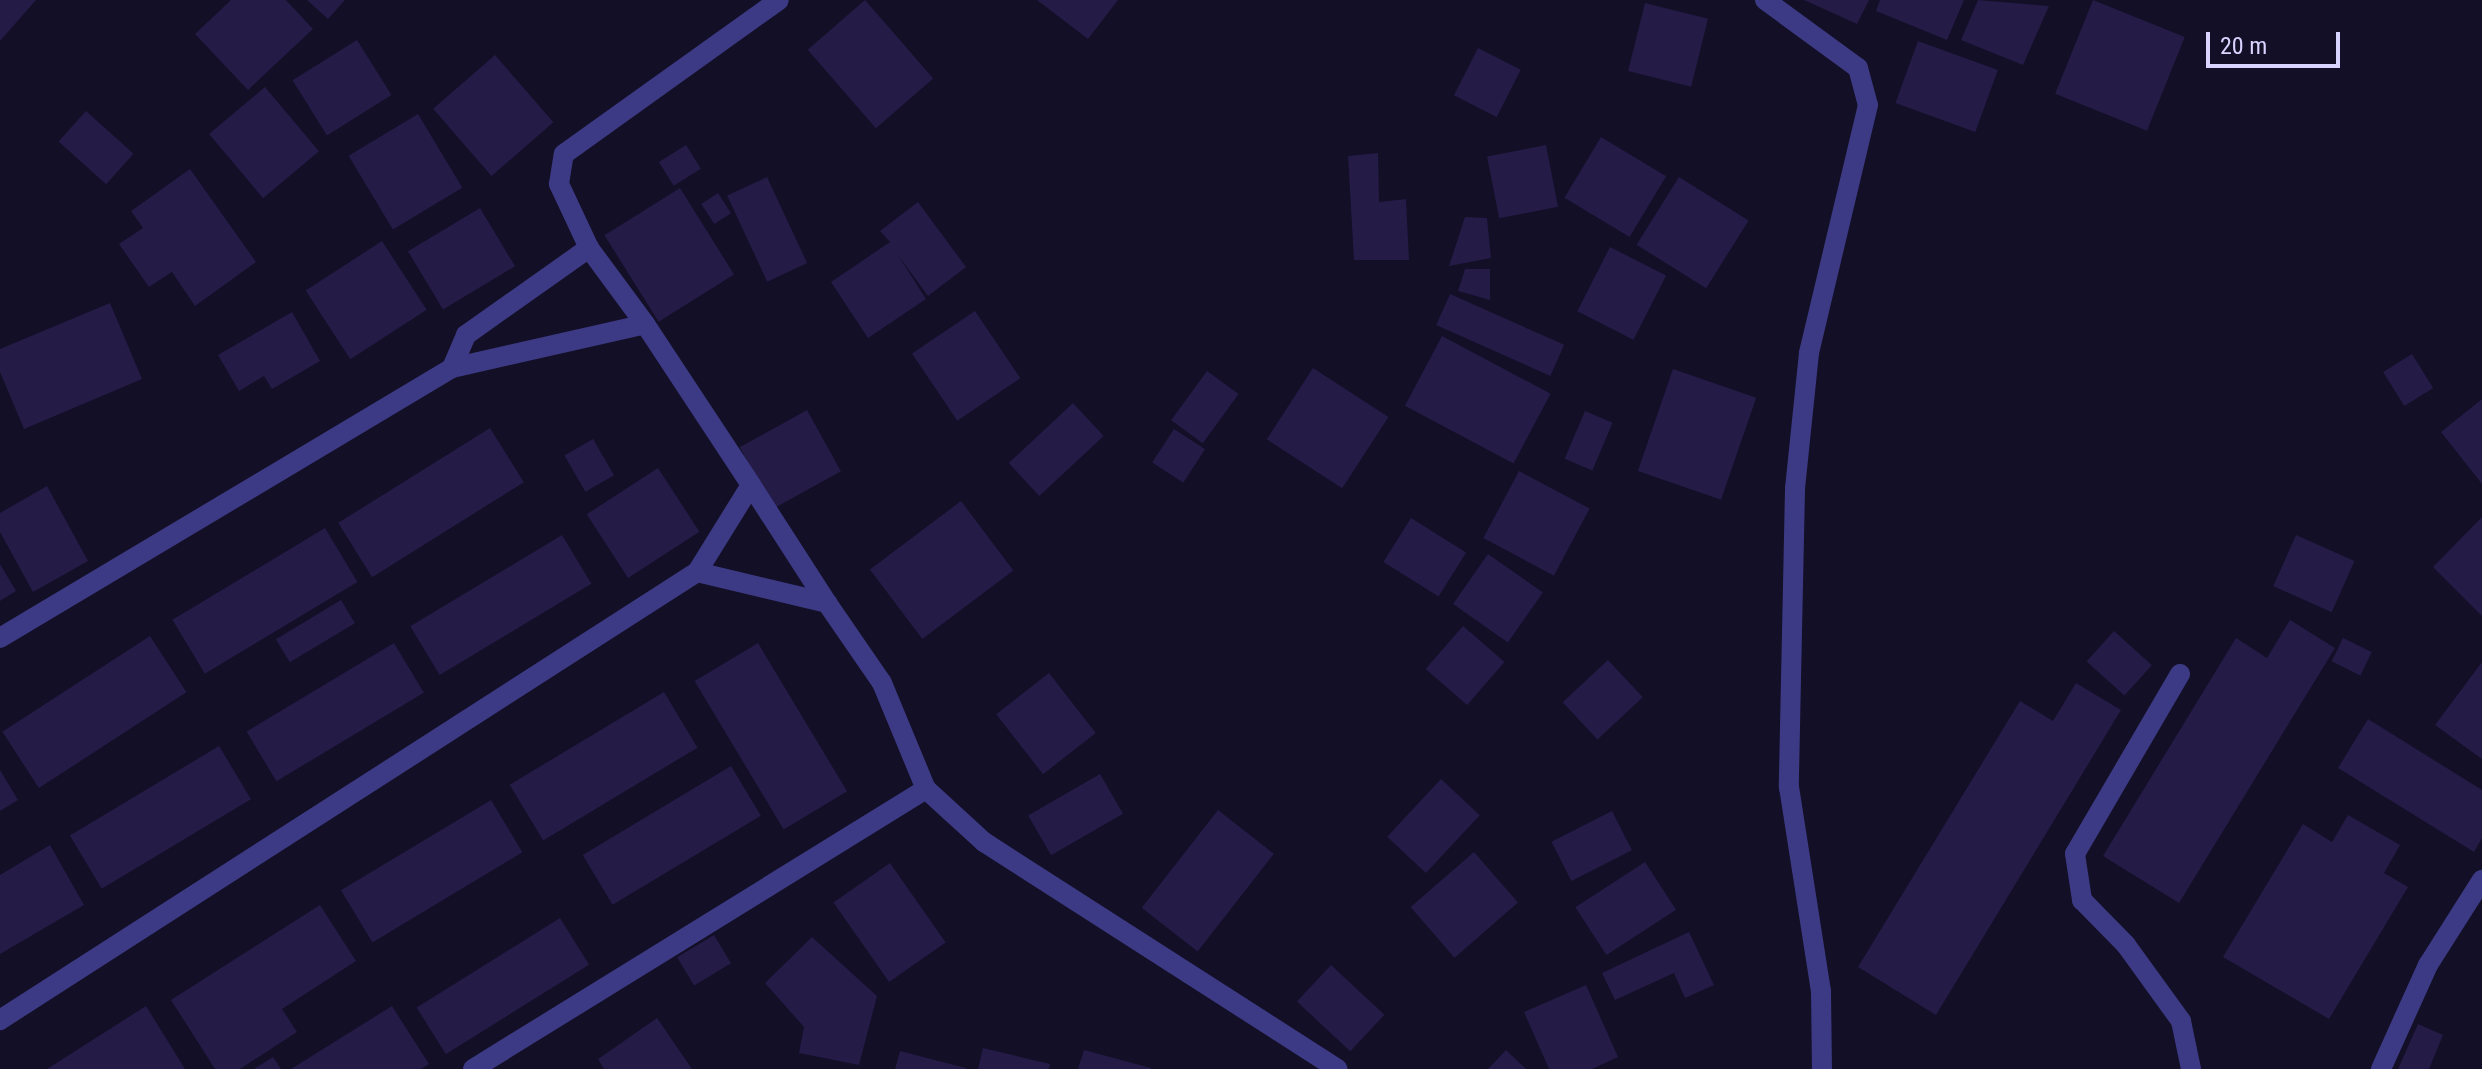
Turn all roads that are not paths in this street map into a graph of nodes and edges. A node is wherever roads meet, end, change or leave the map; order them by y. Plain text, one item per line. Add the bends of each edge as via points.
1 (779, 0) edge
2 (1765, 0) edge
3 (589, 248) junction
4 (645, 324) junction
5 (452, 368) junction
6 (751, 485) junction
7 (697, 572) junction
8 (827, 603) junction
9 (0, 638) edge
10 (2180, 674) dead end
11 (926, 789) junction
12 (2482, 880) edge
13 (0, 1020) edge
14 (473, 1069) edge
15 (1337, 1069) edge
16 (1822, 1069) edge
17 (2191, 1069) edge
18 (2381, 1069) edge

1 - 3 street via 564,154 559,184
2 - 16 street via 1858,68 1868,105 1809,353 1795,489 1789,787 1821,991
3 - 4 street
3 - 5 street via 466,335
4 - 5 street
4 - 6 street
5 - 9 street
6 - 7 street
6 - 8 street
7 - 8 street
7 - 13 street
8 - 11 street via 882,683
10 - 17 street via 2075,854 2082,900 2126,945 2181,1021
11 - 14 street
11 - 15 street via 984,842
12 - 18 street via 2428,965

